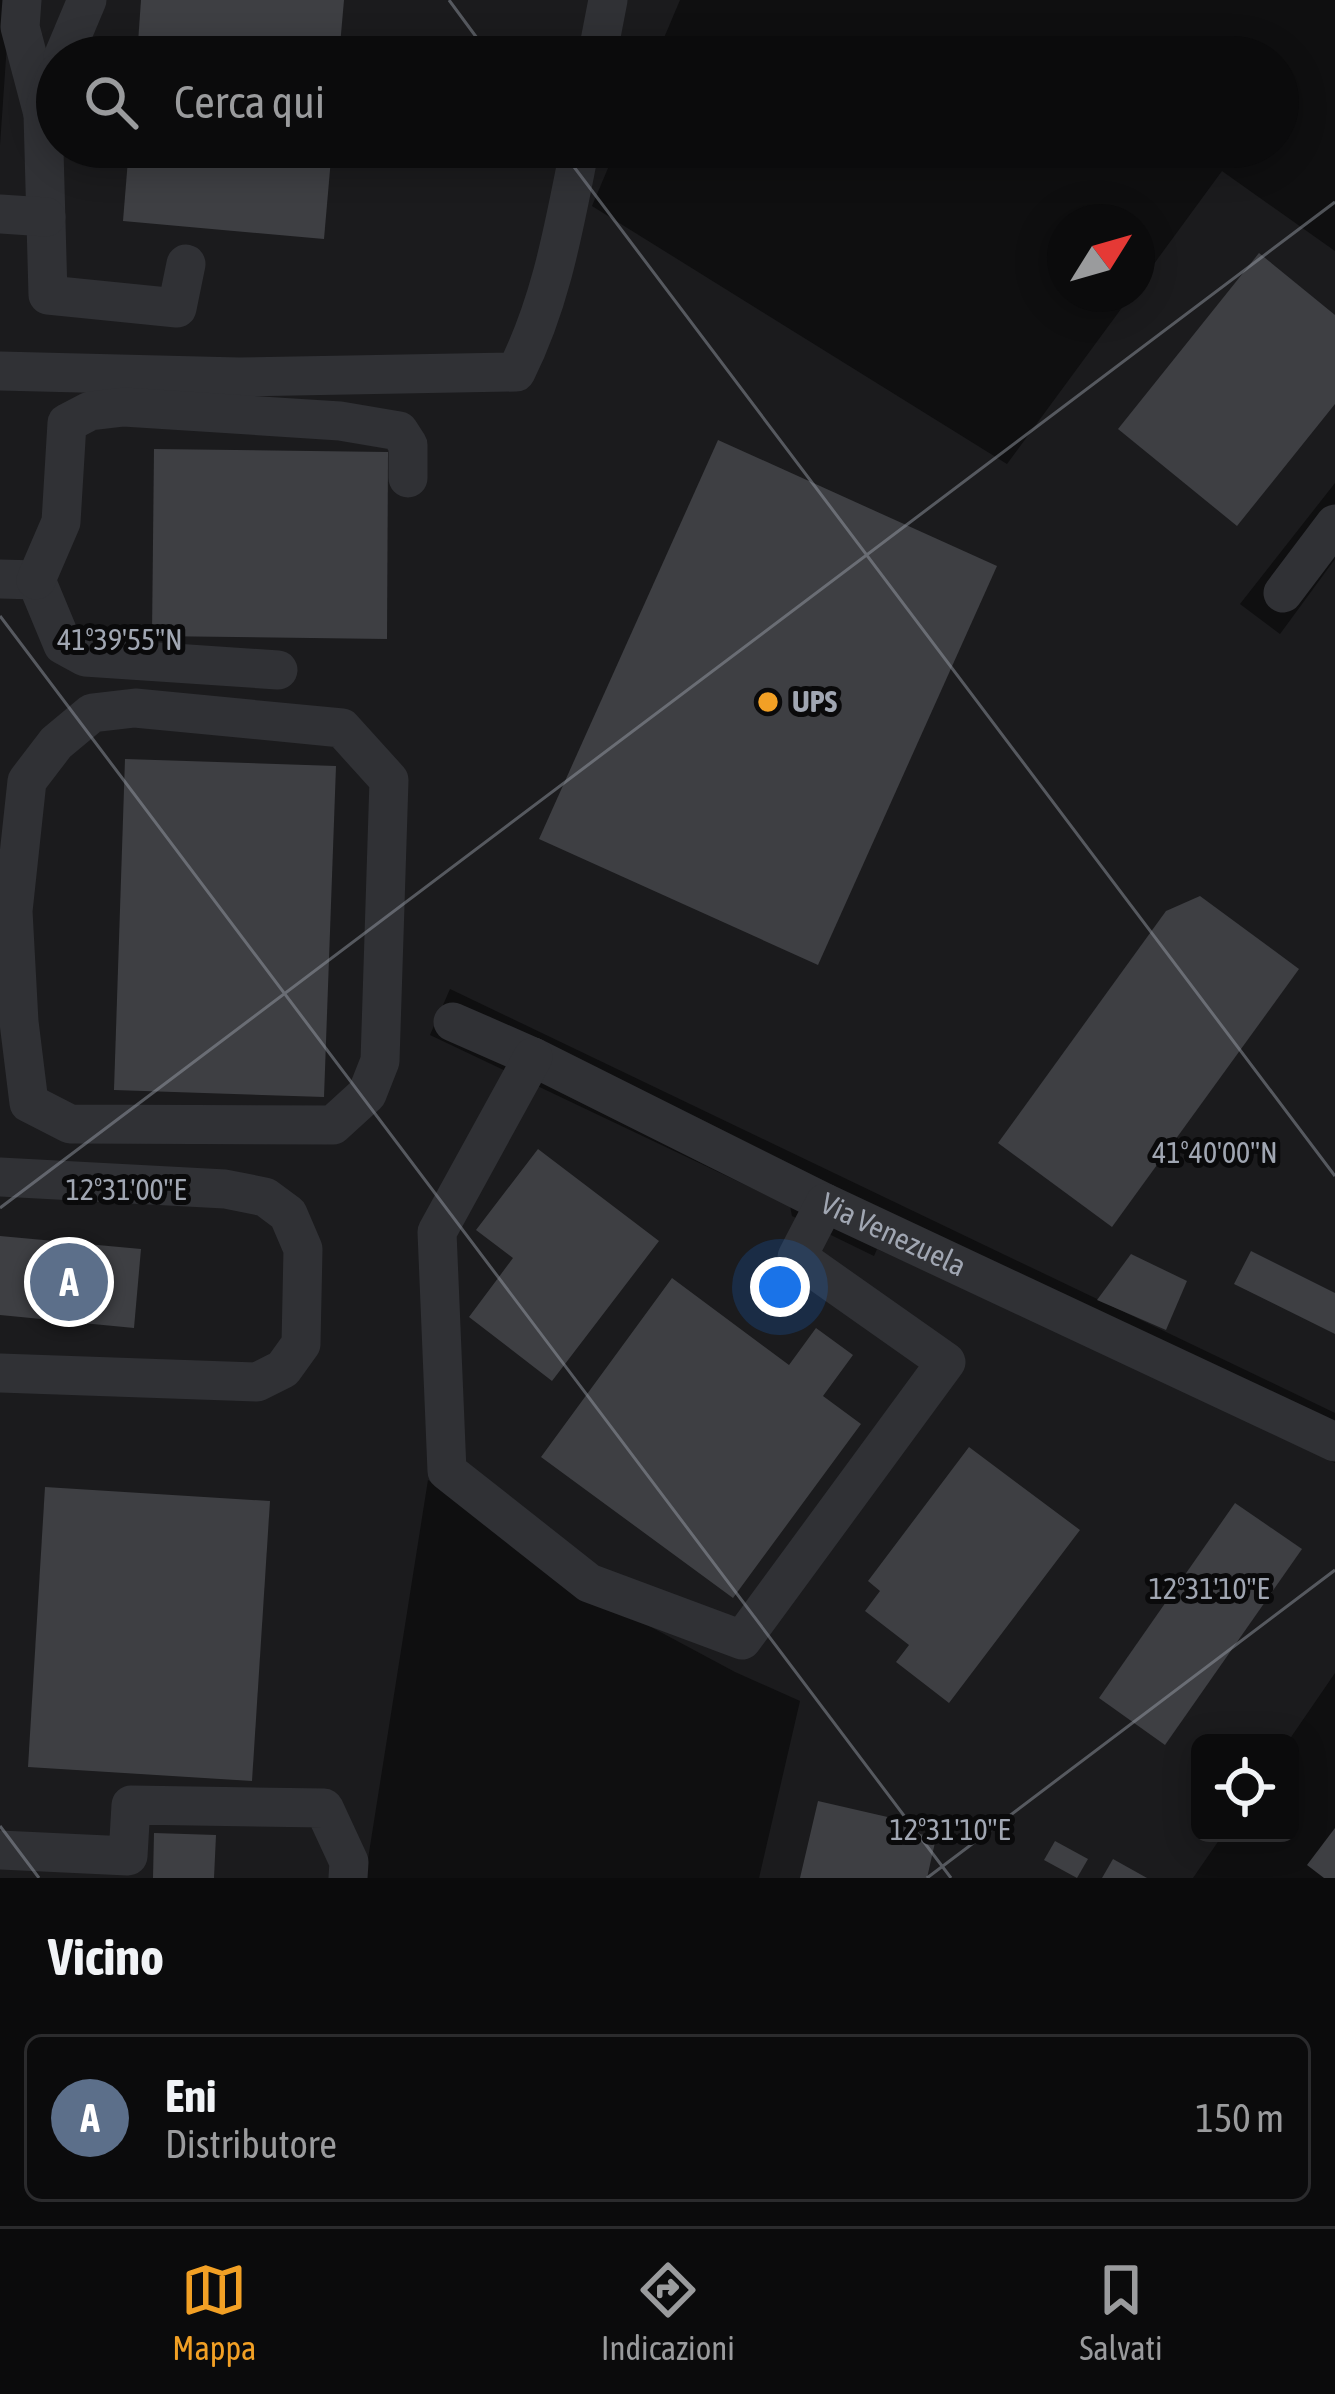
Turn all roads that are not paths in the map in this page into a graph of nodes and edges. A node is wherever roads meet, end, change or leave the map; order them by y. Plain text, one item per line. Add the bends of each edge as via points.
1 (22, 0) edge
2 (608, 0) edge
3 (84, 4) edge
4 (71, 36) edge
5 (601, 36) edge
6 (36, 85) edge
7 (45, 168) edge
8 (576, 168) edge
9 (0, 214) edge
10 (46, 217) junction
11 (186, 264) dead end
12 (0, 371) edge
13 (408, 478) dead end
14 (1335, 524) edge
15 (18, 579) edge
16 (1283, 592) dead end
17 (278, 670) dead end
18 (7, 910) edge
19 (453, 1022) dead end
20 (533, 1057) junction
21 (0, 1177) edge
22 (825, 1203) junction
23 (0, 1373) edge
24 (1335, 1442) edge
25 (0, 1850) edge
26 (348, 1878) edge

1 - 6 street via 20,27
2 - 5 street
3 - 4 street
7 - 10 street
8 - 12 street via 554,281 516,373
9 - 10 street
10 - 11 street via 48,295 177,308
13 - 15 street via 408,446 399,431 340,421 91,411 67,423 61,522
14 - 16 street
15 - 17 street via 63,644 86,657
18 - 18 street via 27,781 92,713 134,708 342,728 388,780 380,1061 367,1094 333,1125 70,1124 29,1102
19 - 20 street, Via Venezuela
20 - 22 street, Via Venezuela
20 - 22 street via 437,1232 447,1471 590,1582 742,1640 946,1362 797,1257
21 - 23 street via 265,1197 288,1214 303,1249 301,1344 283,1369 257,1382
22 - 24 street, Via Venezuela
25 - 26 street via 128,1856 131,1805 324,1808 350,1862

